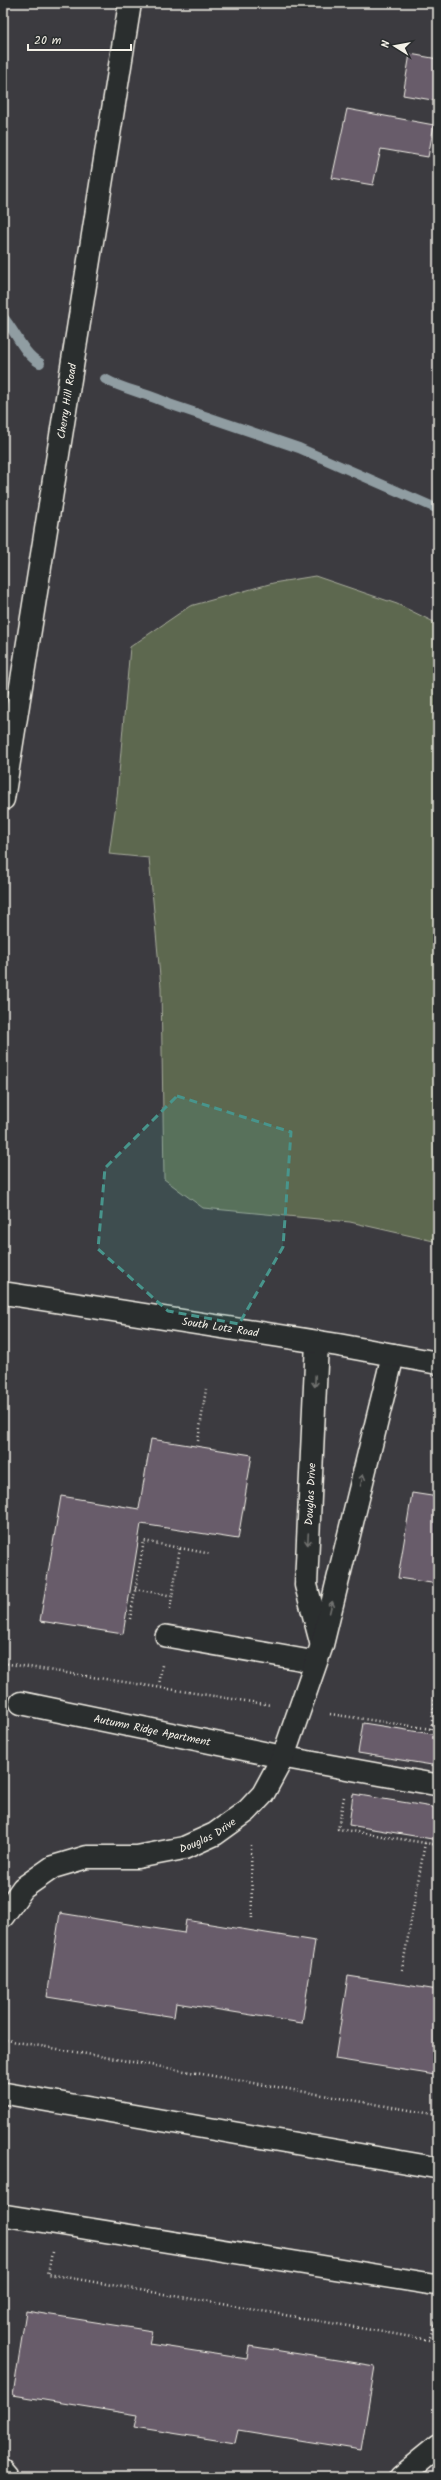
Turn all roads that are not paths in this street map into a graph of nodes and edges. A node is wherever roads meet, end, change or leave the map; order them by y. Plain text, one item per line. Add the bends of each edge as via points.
1 (130, 3) edge
2 (3, 799) edge
3 (3, 1293) edge
4 (317, 1342) junction
5 (393, 1355) junction
6 (438, 1363) edge
7 (166, 1636) dead end
8 (319, 1653) junction
9 (21, 1703) dead end
10 (282, 1757) junction
11 (438, 1785) edge
12 (3, 1916) edge
13 (3, 2093) edge
14 (438, 2168) edge
15 (3, 2215) edge
16 (438, 2285) edge
17 (438, 2446) edge
18 (3, 2470) edge
19 (9, 2477) edge
20 (400, 2477) edge

1 - 2 street, Cherry Hill Road
3 - 4 street, South Lotz Road
4 - 5 street, South Lotz Road
4 -> 8 street, Douglas Drive via 306,1585
5 - 6 street, South Lotz Road
8 -> 5 street, Douglas Drive
7 - 8 lane
8 - 10 street, Douglas Drive
9 - 10 street, Autumn Ridge Apartment
10 - 11 lane
10 - 12 street, Douglas Drive via 263,1794 247,1811 215,1834 184,1848 137,1856 88,1857 53,1866 23,1888
13 - 14 lane
15 - 16 lane
17 - 20 street
18 - 19 street

